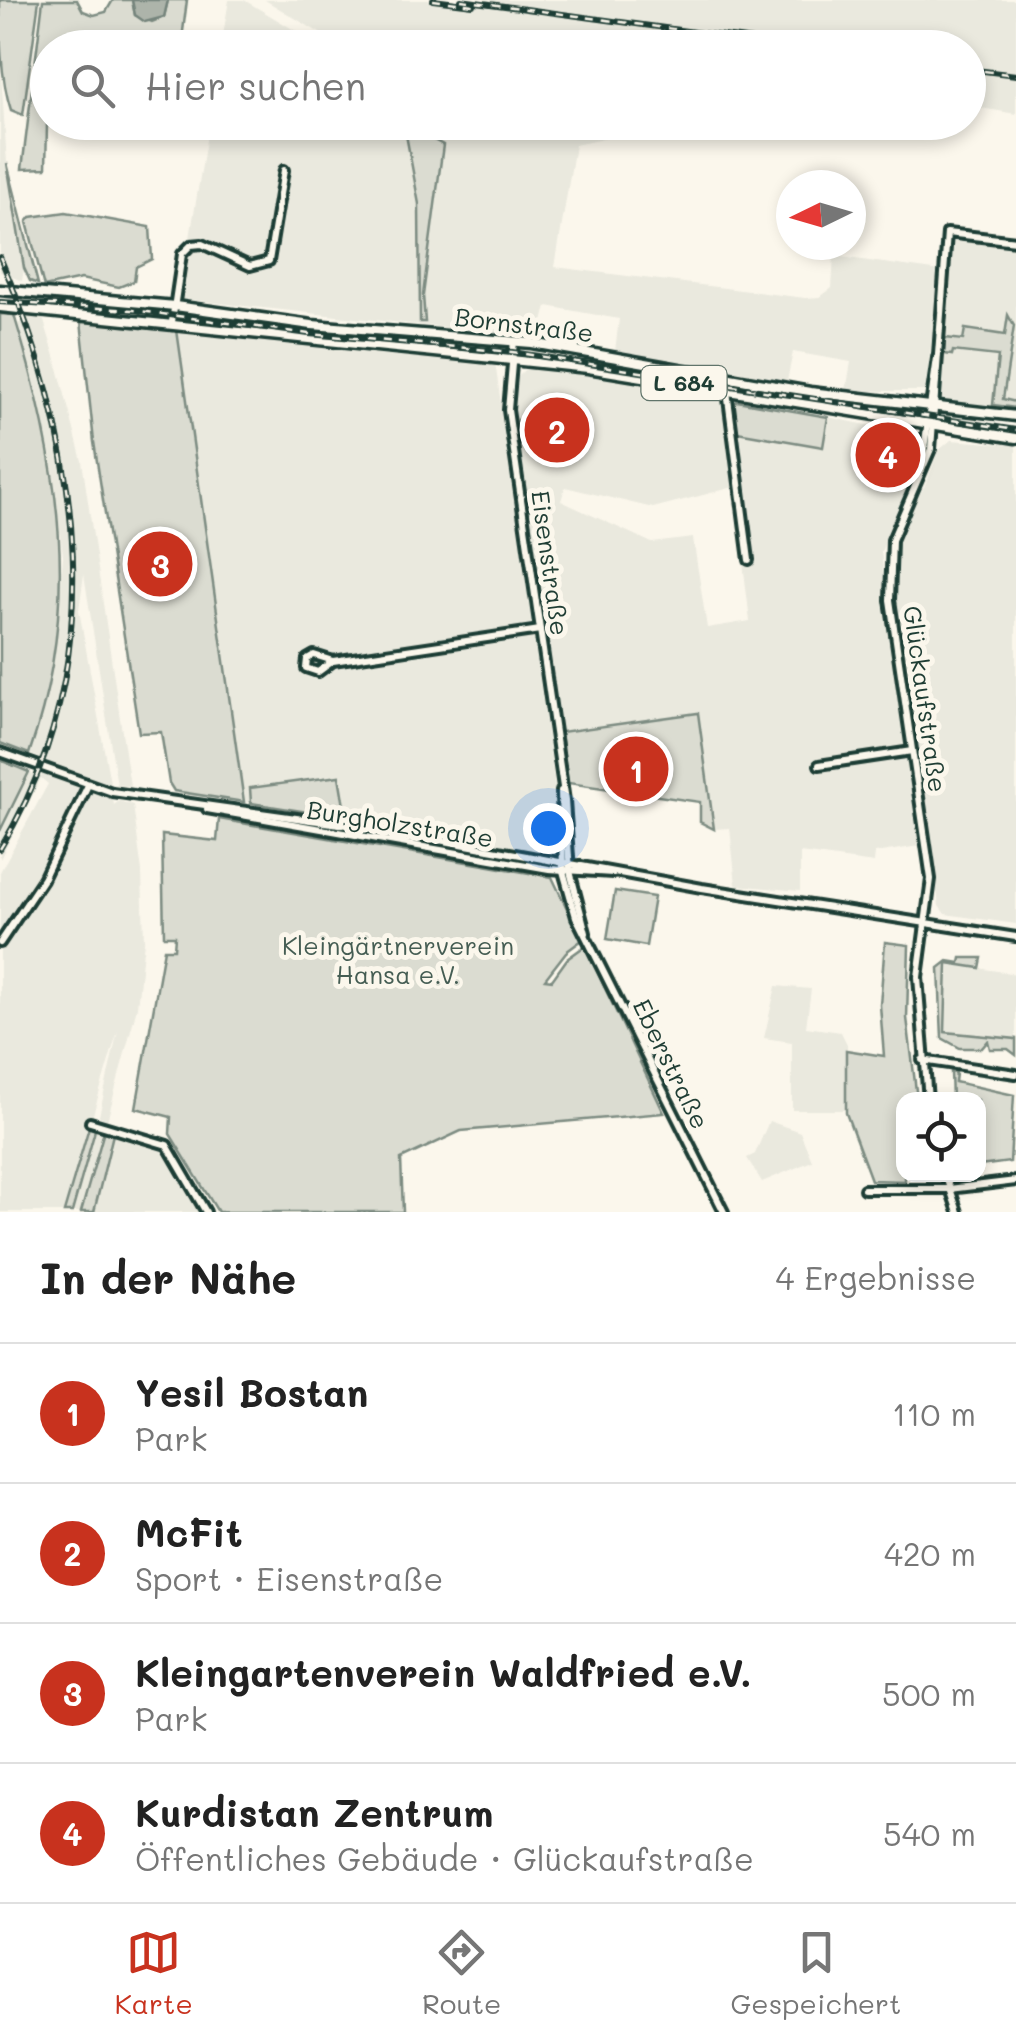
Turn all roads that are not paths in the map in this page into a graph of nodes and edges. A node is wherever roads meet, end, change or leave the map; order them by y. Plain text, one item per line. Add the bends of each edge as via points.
1 (284, 170) dead end
2 (1016, 241) edge
3 (0, 290) edge
4 (175, 306) junction
5 (0, 307) edge
6 (172, 322) junction
7 (514, 341) junction
8 (511, 359) junction
9 (728, 391) junction
10 (933, 405) junction
11 (1016, 416) edge
12 (930, 426) junction
13 (1016, 438) edge
14 (749, 560) dead end
15 (540, 630) junction
16 (333, 661) dead end
17 (912, 751) junction
18 (0, 752) edge
19 (819, 764) dead end
20 (88, 785) junction
21 (224, 810) junction
22 (566, 861) junction
23 (566, 871) junction
24 (614, 873) junction
25 (926, 923) junction
26 (1016, 937) edge
27 (0, 943) edge
28 (922, 1060) junction
29 (1016, 1074) edge
30 (927, 1092) edge
31 (90, 1122) dead end
32 (1016, 1181) edge
33 (947, 1182) edge
34 (949, 1188) junction
35 (864, 1189) dead end
36 (206, 1212) edge
37 (724, 1212) edge
38 (958, 1212) edge

1 - 4 street via 268,261 254,267 191,245 182,254
2 - 10 street, Glückaufstraße via 947,233
3 - 4 main road, Bornstraße / L 684
4 - 6 street
4 - 7 main road, Bornstraße / L 684 via 295,324
5 - 6 main road, Bornstraße / L 684
6 - 8 main road, Bornstraße / L 684
7 - 8 street, Eisenstraße
7 - 10 main road, Bornstraße / L 684 via 810,392
8 - 9 main road, Bornstraße / L 684
8 - 15 street, Eisenstraße via 508,410
9 - 12 main road, Bornstraße / L 684
9 - 14 street
10 - 11 main road, Bornstraße / L 684
10 - 12 street, Glückaufstraße
12 - 13 main road, Bornstraße / L 684
12 - 17 street, Glückaufstraße via 888,570
15 - 16 street
15 - 22 street, Eisenstraße
17 - 19 street
17 - 25 street, Glückaufstraße via 931,879
18 - 20 street, Burgholzstraße
20 - 21 street, Burgholzstraße
20 - 27 street via 43,879
21 - 22 street, Burgholzstraße
21 - 23 street, Burgholzstraße
22 - 23 street, Eberstraße
22 - 24 street, Burgholzstraße
23 - 24 street, Burgholzstraße
23 - 37 street, Eberstraße via 586,933
24 - 25 street, Burgholzstraße
25 - 26 street, Burgholzstraße
25 - 28 street, Glückaufstraße via 918,977
28 - 29 street
28 - 30 street, Glückaufstraße
31 - 36 street via 166,1144
32 - 34 street
33 - 34 street
34 - 35 street
34 - 38 street

